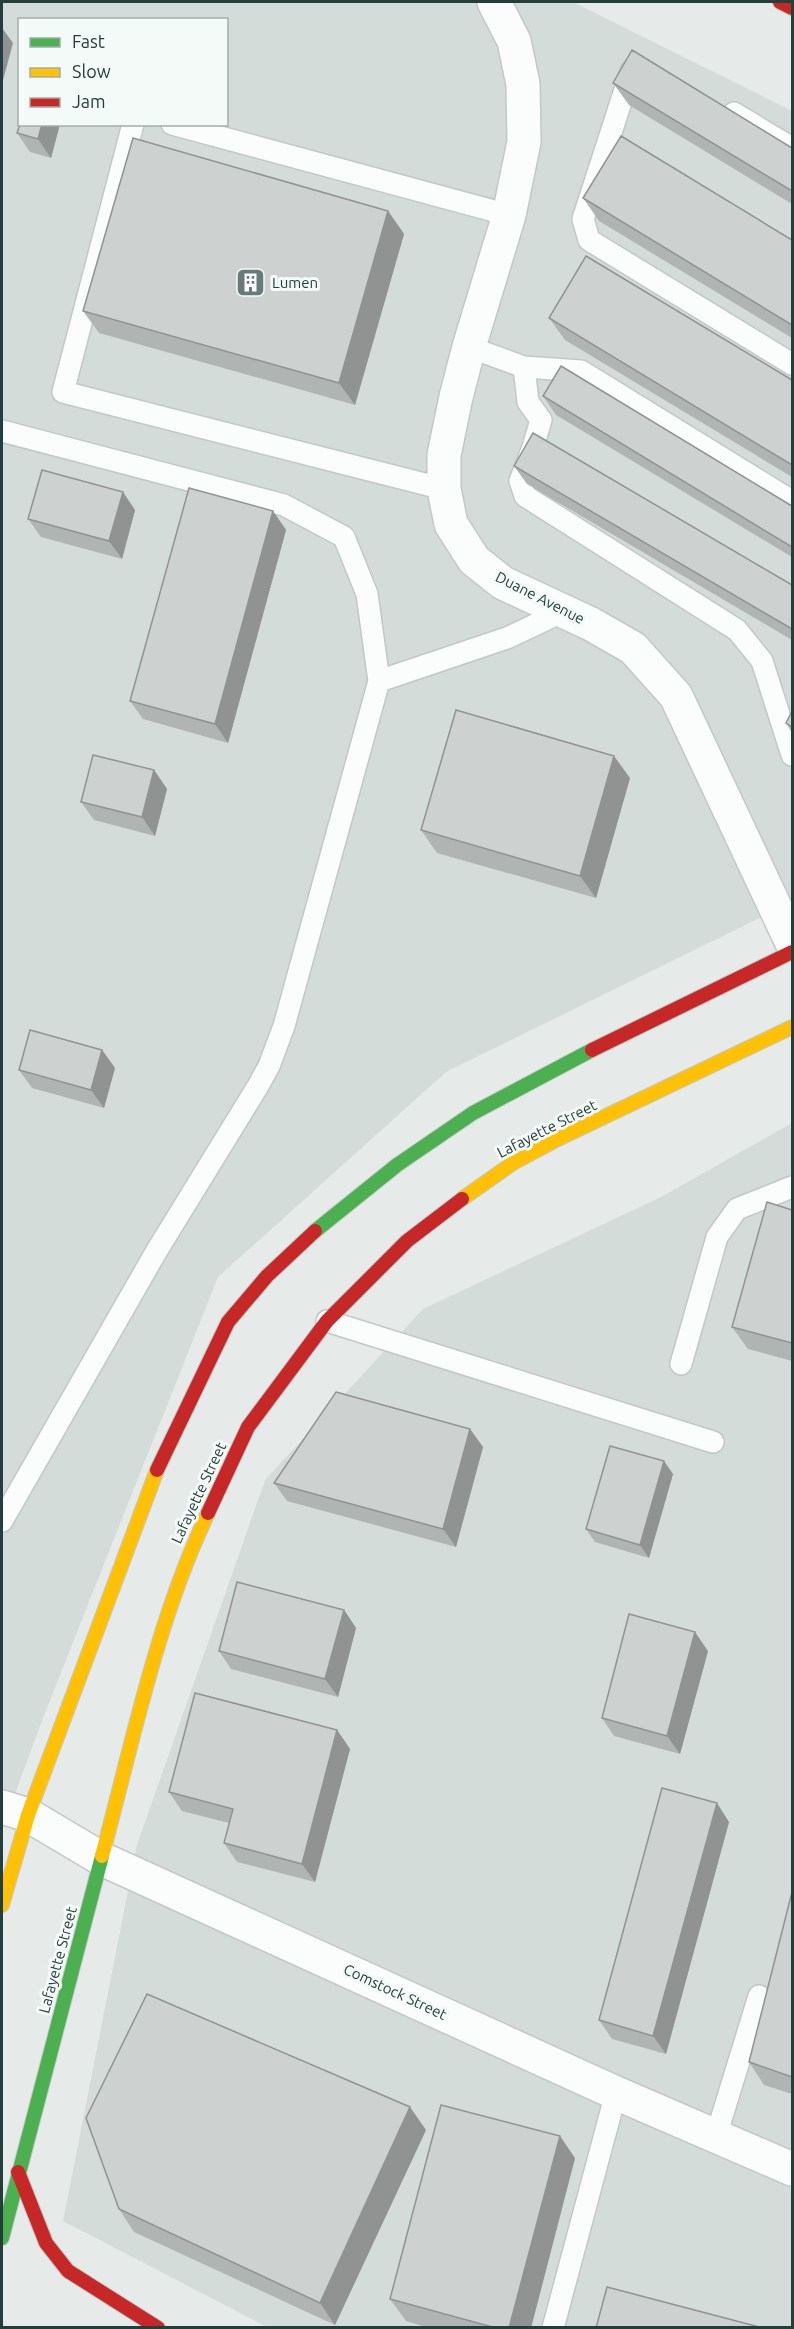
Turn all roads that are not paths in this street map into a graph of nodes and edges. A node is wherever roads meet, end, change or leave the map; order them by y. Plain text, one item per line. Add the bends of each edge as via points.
1 (494, 2) edge
2 (780, 2) edge
3 (792, 8) edge
4 (650, 63) edge
5 (715, 101) edge
6 (132, 126) edge
7 (179, 126) edge
8 (792, 148) edge
9 (509, 215) junction
10 (469, 347) junction
11 (792, 364) edge
12 (524, 367) junction
13 (2, 431) edge
14 (444, 489) junction
15 (792, 501) edge
16 (564, 611) junction
17 (379, 681) junction
18 (792, 755) edge
19 (792, 943) edge
20 (792, 952) edge
21 (792, 1028) edge
22 (792, 1187) edge
23 (327, 1321) junction
24 (681, 1364) dead end
25 (714, 1442) dead end
26 (2, 1521) edge
27 (15, 1811) edge
28 (102, 1859) junction
29 (2, 1905) edge
30 (759, 1996) dead end
31 (616, 2093) junction
32 (716, 2136) junction
33 (792, 2169) edge
34 (18, 2172) junction
35 (2, 2238) edge
36 (158, 2328) edge
37 (553, 2328) edge

1 - 9 street, Duane Avenue via 514,41 523,84 524,142
2 - 3 main road
4 - 11 lane via 643,61 632,68 583,219 589,240
5 - 8 lane
6 - 14 lane via 63,392
7 - 9 lane
9 - 10 street, Duane Avenue
10 - 12 lane
10 - 14 street, Duane Avenue via 444,455
12 - 15 lane via 581,370
12 - 18 lane via 528,402 540,420 520,481 525,496 737,630 762,661
13 - 17 lane via 284,505 344,537 368,594
14 - 16 street, Duane Avenue via 451,524 474,560 503,583
16 - 17 lane via 507,638
16 - 19 street, Duane Avenue via 633,648 676,696
17 - 26 lane via 284,1026 269,1066 156,1252
20 - 27 main road via 552,1069 473,1113 397,1165 310,1235 267,1276 228,1323 160,1462
21 - 23 main road, Lafayette Street via 513,1163 406,1241
22 - 24 lane via 737,1209 717,1237
23 - 25 lane
23 - 28 main road, Lafayette Street via 248,1427 190,1550 151,1671
27 - 28 street, Comstock Street
27 - 29 main road
28 - 31 street, Comstock Street
28 - 34 main road, Lafayette Street
30 - 32 lane
31 - 32 street, Comstock Street
31 - 37 lane
32 - 33 street, Comstock Street
34 - 35 main road, Lafayette Street
34 - 36 main road via 46,2243 68,2271

